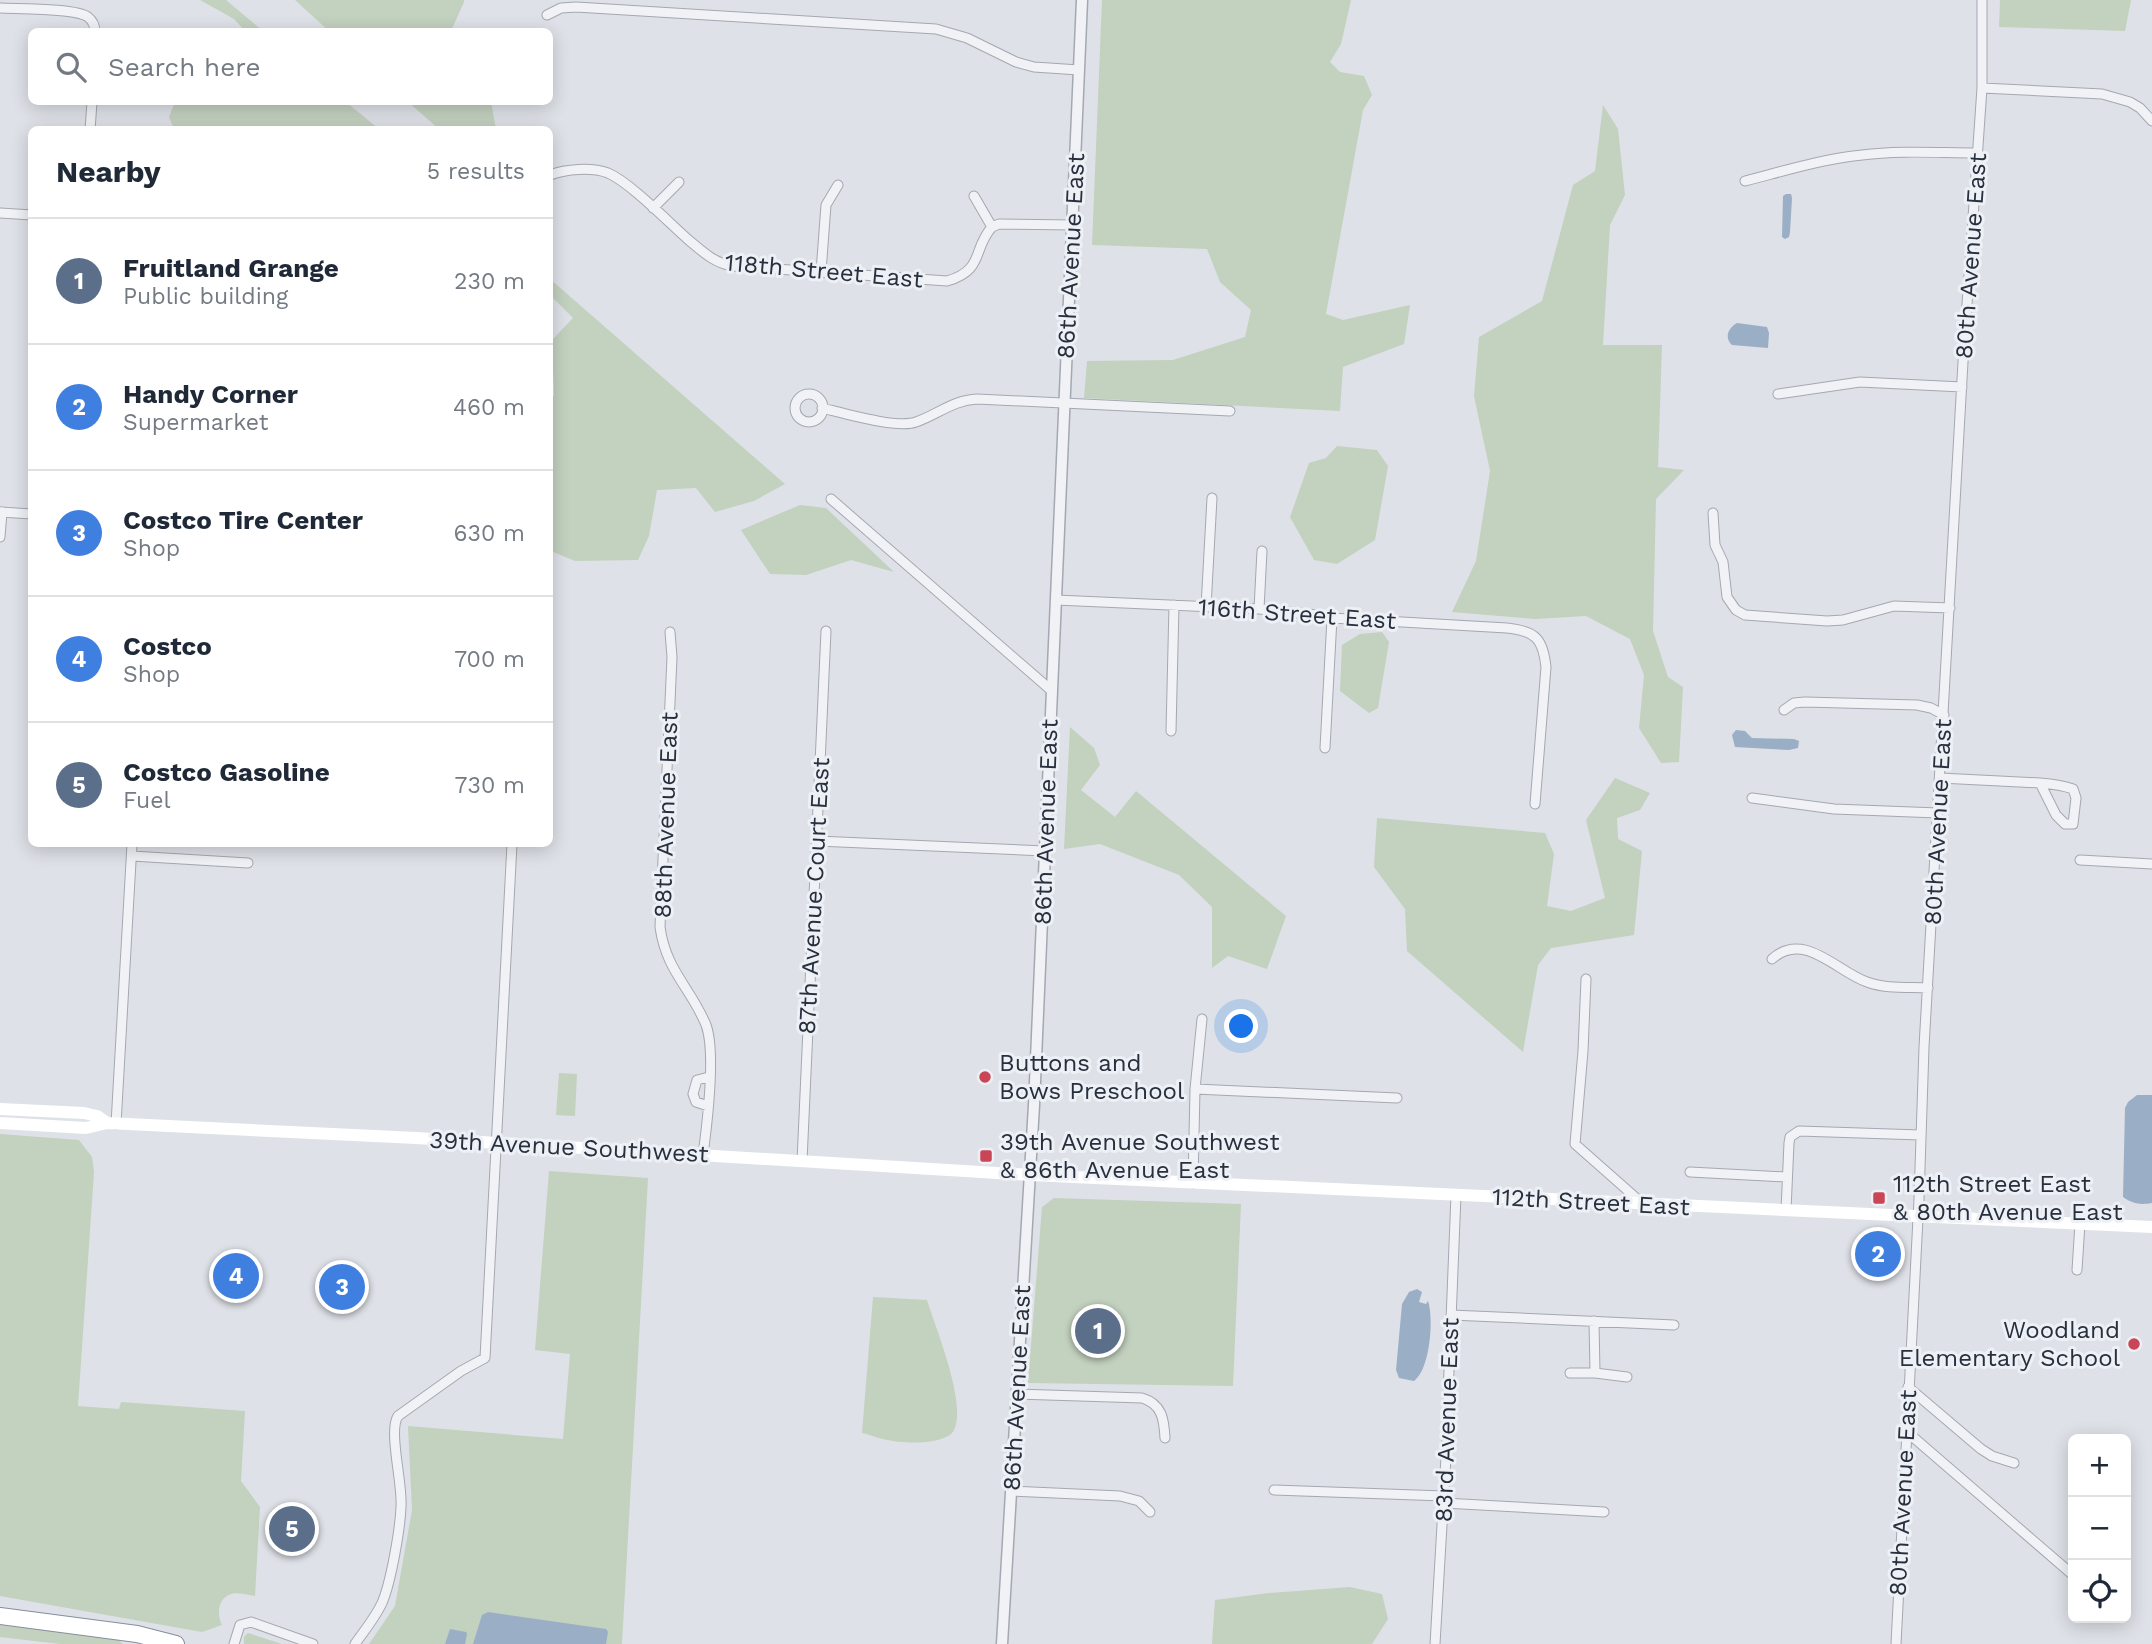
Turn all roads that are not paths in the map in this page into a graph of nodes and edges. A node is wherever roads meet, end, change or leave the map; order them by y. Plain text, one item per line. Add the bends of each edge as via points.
1 (1082, 0) edge
2 (1982, 0) edge
3 (0, 8) edge
4 (547, 15) dead end
5 (94, 28) edge
6 (1079, 69) junction
7 (1982, 88) junction
8 (92, 105) edge
9 (2152, 121) edge
10 (90, 126) edge
11 (1977, 153) junction
12 (553, 174) edge
13 (1745, 181) dead end
14 (679, 182) dead end
15 (838, 185) dead end
16 (974, 196) dead end
17 (653, 208) junction
18 (0, 214) edge
19 (28, 215) edge
20 (992, 226) junction
21 (1073, 226) junction
22 (821, 272) junction
23 (1962, 387) junction
24 (1778, 394) dead end
25 (1064, 404) junction
26 (822, 408) dead end
27 (1230, 411) dead end
28 (1212, 498) dead end
29 (831, 499) dead end
30 (1, 512) edge
31 (1713, 513) dead end
32 (28, 514) edge
33 (0, 537) edge
34 (1262, 551) dead end
35 (1056, 600) junction
36 (1174, 605) junction
37 (1206, 607) junction
38 (1950, 608) junction
39 (1259, 609) junction
40 (1332, 618) junction
41 (826, 631) dead end
42 (670, 632) dead end
43 (1052, 691) junction
44 (1784, 710) dead end
45 (1944, 715) junction
46 (1171, 731) dead end
47 (1325, 748) dead end
48 (1940, 778) junction
49 (2040, 783) junction
50 (1752, 797) dead end
51 (1535, 804) dead end
52 (1938, 813) junction
53 (817, 841) junction
54 (132, 847) edge
55 (512, 847) edge
56 (1045, 851) junction
57 (131, 856) junction
58 (2080, 860) dead end
59 (248, 863) dead end
60 (2152, 864) edge
61 (1772, 959) dead end
62 (1586, 979) dead end
63 (1928, 988) junction
64 (1202, 1019) dead end
65 (709, 1077) junction
66 (1195, 1088) junction
67 (1397, 1098) dead end
68 (708, 1105) junction
69 (0, 1109) edge
70 (0, 1124) edge
71 (111, 1124) junction
72 (1921, 1135) junction
73 (497, 1143) junction
74 (702, 1155) junction
75 (802, 1161) junction
76 (1690, 1172) dead end
77 (1031, 1175) junction
78 (1787, 1177) junction
79 (1193, 1182) junction
80 (1456, 1195) junction
81 (1643, 1204) junction
82 (1786, 1210) junction
83 (1918, 1216) junction
84 (2080, 1223) junction
85 (2152, 1227) edge
86 (2077, 1270) dead end
87 (1451, 1315) junction
88 (1594, 1321) junction
89 (1674, 1325) dead end
90 (1570, 1373) dead end
91 (1595, 1373) junction
92 (1627, 1377) dead end
93 (1908, 1387) junction
94 (1016, 1394) junction
95 (1906, 1431) junction
96 (1165, 1438) dead end
97 (2014, 1463) dead end
98 (1273, 1490) dead end
99 (1012, 1491) junction
100 (1444, 1499) junction
101 (1150, 1512) dead end
102 (1604, 1512) dead end
103 (2068, 1571) edge
104 (0, 1616) edge
105 (176, 1644) edge
106 (234, 1644) edge
107 (313, 1644) edge
108 (355, 1644) edge
109 (1002, 1644) edge
110 (1436, 1644) edge
111 (1896, 1644) edge

1 - 6 street, 86th Avenue East
2 - 7 street, 80th Avenue East
3 - 5 street via 69,12 87,16
4 - 6 street via 576,7 926,28 954,33 1016,62
6 - 21 street, 86th Avenue East
7 - 9 street via 2102,94 2130,102
7 - 11 street, 80th Avenue East
8 - 10 street
11 - 13 street via 1861,155
11 - 23 street, 80th Avenue East
12 - 17 street, 118th Street East via 600,171 615,177
14 - 17 street
15 - 22 street via 825,205
16 - 20 street
17 - 22 street, 118th Street East via 718,262
18 - 19 street
20 - 21 street
20 - 22 street, 118th Street East via 975,264 947,281
21 - 25 street, 86th Avenue East
23 - 24 street via 1860,382
23 - 38 street, 80th Avenue East
25 - 26 street via 968,399 916,422 899,424
25 - 27 street
25 - 35 street, 86th Avenue East
28 - 37 street
29 - 43 street
30 - 32 street
30 - 33 street
31 - 38 street via 1727,597 1745,615 1827,621 1894,606
34 - 39 street
35 - 36 street, 116th Street East
35 - 43 street, 86th Avenue East
36 - 37 street, 116th Street East
36 - 46 street
37 - 39 street, 116th Street East
38 - 45 street, 80th Avenue East
39 - 40 street, 116th Street East
40 - 47 street
40 - 51 street, 116th Street East via 1520,629 1537,637 1546,667
41 - 53 street, 87th Avenue Court East
42 - 65 street, 88th Avenue East via 673,657 660,927 672,968 707,1027
43 - 56 street, 86th Avenue East
44 - 45 street via 1805,702 1917,705
45 - 48 street, 80th Avenue East
48 - 49 street
48 - 52 street, 80th Avenue East
49 - 49 street via 2056,815 2065,824 2073,824 2073,789
50 - 52 street via 1834,809
52 - 63 street, 80th Avenue East
53 - 56 street
53 - 75 street, 87th Avenue Court East
54 - 57 street
55 - 73 street
56 - 77 street, 86th Avenue East
57 - 59 street
57 - 71 street
58 - 60 street
61 - 63 street via 1789,950 1806,951 1831,960 1864,982
62 - 81 street via 1575,1144
63 - 72 street, 80th Avenue East
64 - 66 street
65 - 68 street, 88th Avenue East
65 - 68 street via 696,1080 692,1094 696,1102
66 - 67 street
66 - 79 street
68 - 74 street, 88th Avenue East
69 - 71 main road, 39th Avenue Southwest via 84,1113
70 - 71 main road, 39th Avenue Southwest via 86,1128
71 - 73 main road, 39th Avenue Southwest
72 - 78 street via 1799,1131 1790,1137
72 - 83 street, 80th Avenue East
73 - 74 main road, 39th Avenue Southwest
73 - 108 street via 485,1358 461,1370 395,1420 402,1494 399,1528 383,1601
74 - 75 main road, 39th Avenue Southwest
75 - 77 main road, 39th Avenue Southwest
76 - 78 street
77 - 79 main road, 112th Street East
77 - 94 street, 86th Avenue East
78 - 82 street
79 - 80 main road, 112th Street East
80 - 81 main road, 112th Street East
80 - 87 street, 83rd Avenue East
81 - 82 main road, 112th Street East
82 - 83 main road, 112th Street East
83 - 84 main road, 112th Street East
83 - 93 street, 80th Avenue East
84 - 85 main road, 112th Street East
84 - 86 street
87 - 88 street
87 - 100 street, 83rd Avenue East
88 - 89 street
88 - 91 street
90 - 91 street
91 - 92 street
93 - 95 street, 80th Avenue East
93 - 97 street via 1981,1449
94 - 96 street via 1142,1398 1159,1408
94 - 99 street, 86th Avenue East
95 - 103 street
95 - 111 street, 80th Avenue East
98 - 100 street
99 - 101 street via 1120,1496 1139,1501
99 - 109 street, 86th Avenue East
100 - 102 street
100 - 110 street, 83rd Avenue East
104 - 105 highway via 137,1634
106 - 107 street via 240,1625 251,1622

